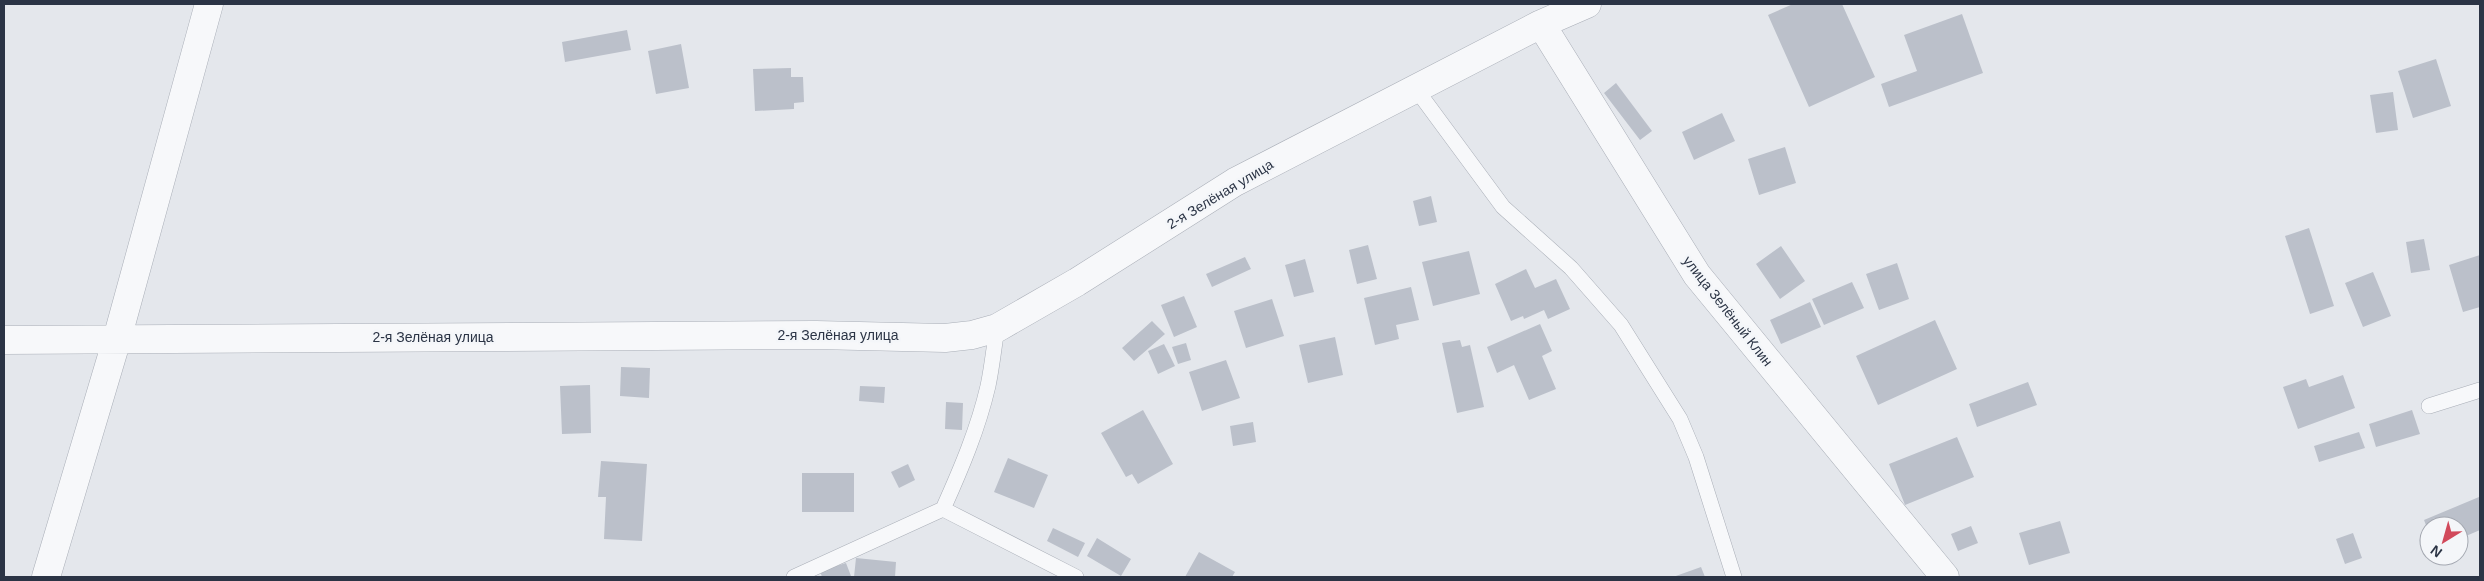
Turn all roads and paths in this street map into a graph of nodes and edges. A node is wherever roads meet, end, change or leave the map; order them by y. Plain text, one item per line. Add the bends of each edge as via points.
1 (209, 4) edge
2 (1587, 4) edge
3 (1541, 24) junction
4 (1416, 88) junction
5 (996, 328) junction
6 (117, 339) junction
7 (4, 340) edge
8 (2480, 390) edge
9 (2429, 406) dead end
10 (943, 509) junction
11 (46, 577) edge
12 (794, 577) edge
13 (1076, 577) edge
14 (1734, 577) edge
15 (1945, 577) edge

1 - 6 street
2 - 3 street, 2-я Зелёная улица
3 - 4 street, 2-я Зелёная улица
3 - 15 street, улица Зелёный Клин via 1697,276
4 - 5 street, 2-я Зелёная улица via 1235,182 1077,282
4 - 14 lane via 1503,207 1571,268 1621,325 1680,419 1696,457
5 - 6 street, 2-я Зелёная улица via 945,338 806,335
5 - 10 lane via 988,385 976,427
6 - 7 street, 2-я Зелёная улица
6 - 11 street
8 - 9 lane
10 - 12 lane
10 - 13 lane

